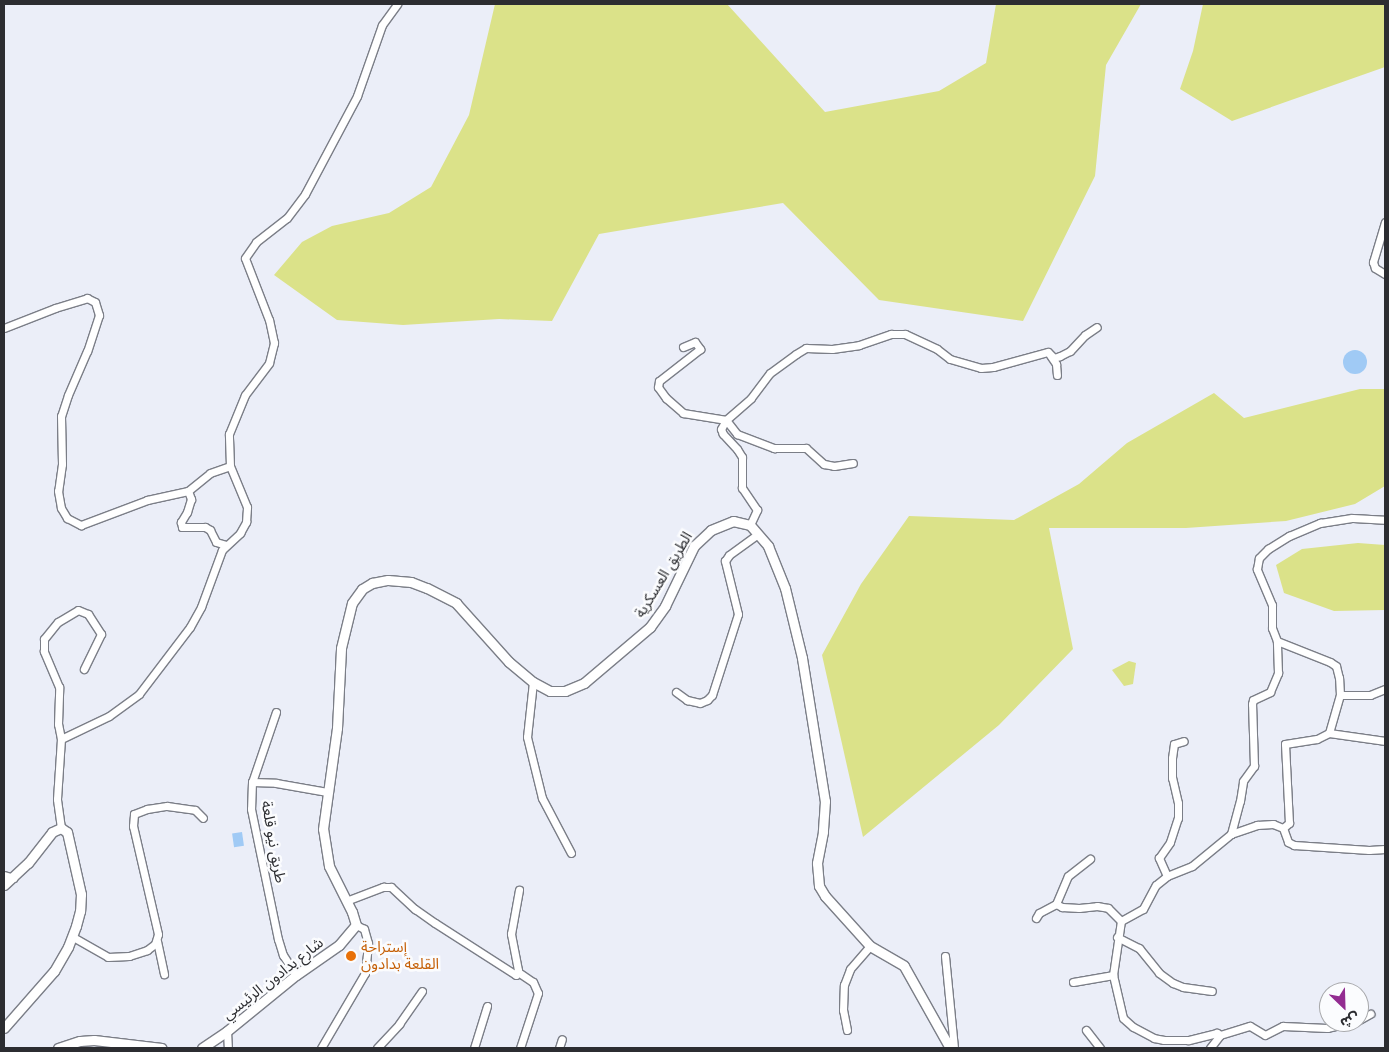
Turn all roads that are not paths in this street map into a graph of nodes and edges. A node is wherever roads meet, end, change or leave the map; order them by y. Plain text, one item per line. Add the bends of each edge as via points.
1 (397, 4) edge
2 (1385, 222) edge
3 (1385, 274) edge
4 (1097, 327) dead end
5 (4, 328) edge
6 (683, 347) dead end
7 (1048, 352) junction
8 (1057, 375) dead end
9 (726, 420) junction
10 (853, 463) dead end
11 (230, 466) junction
12 (188, 492) junction
13 (1385, 520) edge
14 (750, 525) junction
15 (758, 534) junction
16 (226, 545) junction
17 (1277, 642) junction
18 (84, 669) dead end
19 (533, 682) junction
20 (1385, 689) edge
21 (676, 692) dead end
22 (1340, 694) junction
23 (276, 712) dead end
24 (1329, 733) junction
25 (61, 739) junction
26 (1184, 741) dead end
27 (1385, 742) edge
28 (252, 782) junction
29 (327, 792) junction
30 (203, 818) dead end
31 (61, 828) junction
32 (1283, 828) junction
33 (1231, 834) junction
34 (1385, 849) edge
35 (571, 853) dead end
36 (1090, 859) dead end
37 (4, 875) edge
38 (1167, 876) junction
39 (14, 878) junction
40 (4, 885) edge
41 (520, 890) dead end
42 (346, 902) junction
43 (1056, 904) junction
44 (1036, 918) dead end
45 (1121, 921) junction
46 (356, 925) junction
47 (72, 937) junction
48 (1117, 937) junction
49 (157, 941) junction
50 (870, 946) junction
51 (945, 956) dead end
52 (518, 972) junction
53 (164, 974) dead end
54 (296, 975) junction
55 (1113, 975) junction
56 (1073, 982) dead end
57 (422, 991) dead end
58 (1212, 991) dead end
59 (487, 1006) dead end
60 (4, 1028) edge
61 (1319, 1028) edge
62 (847, 1030) dead end
63 (1086, 1030) dead end
64 (227, 1031) junction
65 (1220, 1036) junction
66 (562, 1039) dead end
67 (1188, 1040) junction
68 (58, 1048) edge
69 (155, 1048) edge
70 (162, 1048) edge
71 (202, 1048) edge
72 (228, 1048) edge
73 (321, 1048) edge
74 (377, 1048) edge
75 (474, 1048) edge
76 (520, 1048) edge
77 (559, 1048) edge
78 (952, 1048) edge
79 (1100, 1048) edge
80 (1181, 1048) edge
81 (1210, 1048) edge

1 - 11 street via 382,25 357,96 305,194 287,218 261,237 247,254 247,266 269,320 274,343 269,363 245,395 231,426
2 - 3 street via 1373,262 1375,268
4 - 7 street via 1066,354 1054,358
5 - 12 street via 86,298 95,302 99,316 61,416 62,464 58,492 67,518 81,525 147,500
6 - 9 street via 695,342 700,349 659,381 658,387 683,413
7 - 8 street via 1056,364
7 - 9 street via 981,368 950,359 905,334 891,334 859,345 832,349 806,348 778,365 751,398
9 - 10 street via 736,434 774,448 806,448 824,464 834,466
9 - 14 street via 722,432 740,454 742,488 757,509
11 - 12 street via 210,473
11 - 16 street via 240,486 247,515 240,533
12 - 16 street via 191,499 182,527 205,527 216,542
13 - 17 street via 1352,518 1320,523 1289,536 1263,553 1257,569 1272,605 1272,628
14 - 15 main road
14 - 19 main road, الطريق العسكرية via 732,521 705,535 688,556 665,606 650,627 584,683 557,692
15 - 21 street via 725,560 738,614 712,694 700,703 687,700
15 - 50 main road via 772,554 785,588 814,722 825,801 817,863 819,886
16 - 25 street via 219,554 201,607 190,627 138,694 120,709
17 - 22 street via 1334,665
17 - 33 street via 1278,673 1270,692 1253,700 1252,704 1254,766 1243,781
18 - 25 street via 101,634 88,614 78,610 58,622 44,639 44,651 59,687
19 - 29 main road, الطريق العسكرية via 509,662 456,603 411,582 383,580 367,586 352,603 345,625 337,728
19 - 35 street via 527,737 542,798
20 - 22 street via 1370,696
22 - 24 street
23 - 28 street, طريق نيو قلعة
24 - 27 street
24 - 32 street via 1317,739 1285,744 1289,823
25 - 31 street via 57,799
26 - 38 street via 1174,744 1172,752 1178,818 1170,842 1159,860
28 - 29 street
28 - 54 street, طريق نيو قلعة via 252,814 278,939 283,955
29 - 42 main road, الطريق العسكرية via 323,822 325,851
30 - 49 street via 195,810 167,806 134,814 132,826
31 - 39 main road via 52,832
31 - 47 main road via 69,837 80,888 80,911
32 - 33 street via 1265,824
32 - 34 street via 1288,842 1294,844
33 - 38 street via 1192,866
36 - 43 street via 1068,876
37 - 39 street
38 - 45 street via 1156,885 1143,909
39 - 40 main road
41 - 52 street via 511,934
42 - 46 main road, الطريق العسكرية
42 - 52 street via 383,886 391,887 435,923 512,974
43 - 44 street
43 - 45 street via 1062,907 1108,908
45 - 48 street
46 - 54 main road, شارع بدادون الرئيسي via 339,945
46 - 73 street via 364,930 368,943 365,973
47 - 49 street via 108,957 129,956 147,950
47 - 60 main road via 48,980
48 - 55 street
48 - 58 street via 1139,948 1159,973 1173,983
49 - 53 street
50 - 62 street via 850,969 844,985 843,1010
50 - 78 main road via 904,966
51 - 78 street
52 - 76 street via 533,982 538,993
54 - 64 main road, شارع بدادون الرئيسي
55 - 56 street
55 - 67 street via 1120,1013 1128,1024 1154,1038
57 - 74 street
59 - 75 street
61 - 65 street via 1283,1026 1266,1035 1250,1026
63 - 79 street
64 - 71 main road, شارع بدادون الرئيسي
64 - 72 street
65 - 67 street via 1217,1033
65 - 81 street
66 - 77 street
67 - 80 street
68 - 69 main road via 94,1040
69 - 70 main road

